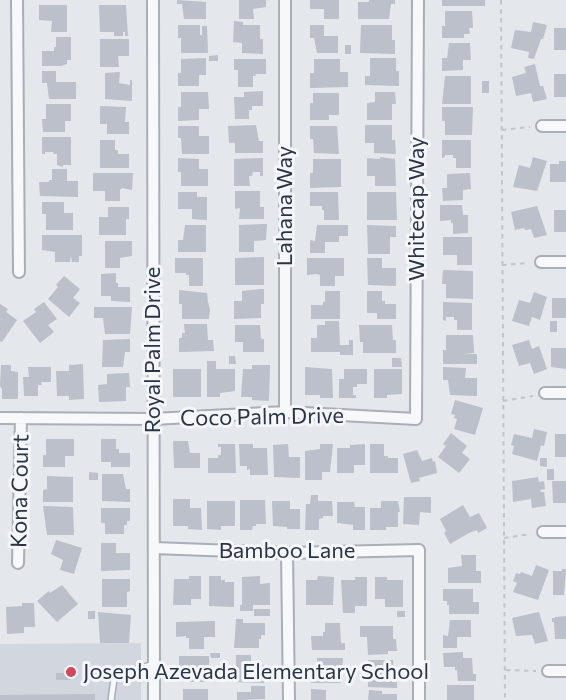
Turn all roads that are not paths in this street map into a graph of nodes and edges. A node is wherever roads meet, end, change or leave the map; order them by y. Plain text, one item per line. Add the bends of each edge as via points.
1 (17, 0) edge
2 (153, 0) edge
3 (285, 0) edge
4 (418, 0) edge
5 (542, 126) road end
6 (566, 126) edge
7 (541, 262) road end
8 (566, 262) edge
9 (19, 272) dead end
10 (545, 393) road end
11 (566, 393) edge
12 (285, 412) junction
13 (0, 418) edge
14 (21, 418) junction
15 (153, 419) junction
16 (417, 419) joint
17 (543, 532) road end
18 (566, 532) edge
19 (154, 548) junction
20 (287, 553) junction
21 (18, 563) dead end
22 (154, 664) junction
23 (566, 670) edge
24 (548, 671) road end
25 (111, 700) edge
26 (154, 700) edge
27 (289, 700) edge
28 (419, 700) edge

1 - 9 street
2 - 15 street, Royal Palm Drive
3 - 12 street, Lahana Way
4 - 16 street, Whitecap Way
5 - 6 street
7 - 8 street
10 - 11 street
12 - 15 street, Coco Palm Drive
12 - 16 street, Coco Palm Drive
13 - 14 street, Coco Palm Drive
14 - 15 street, Coco Palm Drive
14 - 21 street, Kona Court
15 - 19 street, Royal Palm Drive
17 - 18 street
19 - 20 street, Bamboo Lane
19 - 22 street, Royal Palm Drive
20 - 27 street
20 - 28 street, Bamboo Lane via 419,550
22 - 25 lane via 114,680
22 - 26 street, Royal Palm Drive
23 - 24 street

